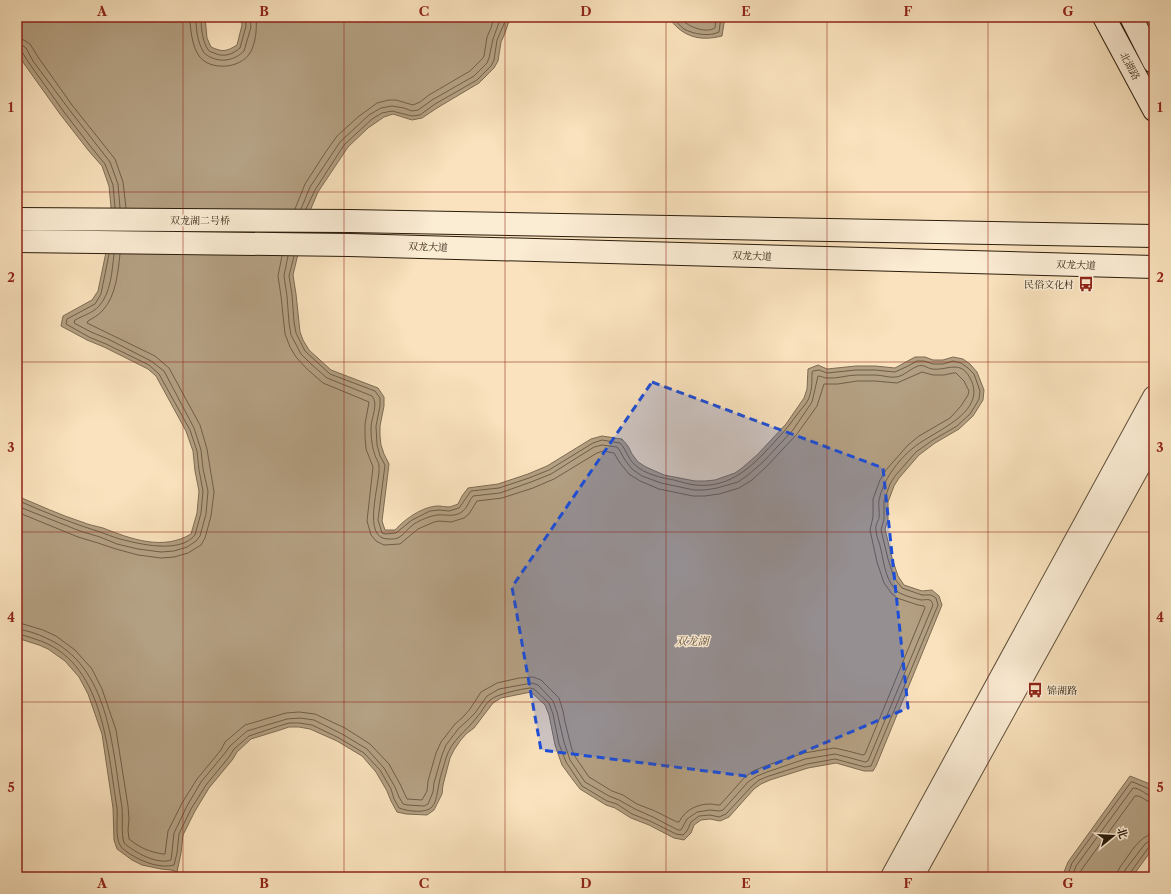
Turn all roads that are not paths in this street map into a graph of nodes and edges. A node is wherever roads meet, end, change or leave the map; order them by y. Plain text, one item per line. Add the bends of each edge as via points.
1 (1104, 17) edge
2 (1134, 23) edge
3 (1154, 62) edge
4 (1154, 110) edge
5 (17, 219) edge
6 (1154, 220) edge
7 (1099, 235) junction
8 (1154, 236) edge
9 (17, 241) edge
10 (1132, 266) junction
11 (1154, 267) edge
12 (1154, 272) edge
13 (1154, 397) edge
14 (1154, 439) edge
15 (892, 877) edge
16 (912, 877) edge

1 - 4 main road, 北湖路
2 - 3 main road
5 - 7 main road, 双龙湖二号桥 via 350,221
6 - 7 main road
7 - 8 main road
9 - 10 main road, 双龙大道 via 349,245
10 - 11 main road, 双龙大道
10 - 12 main road
13 - 15 main road
14 - 16 main road

